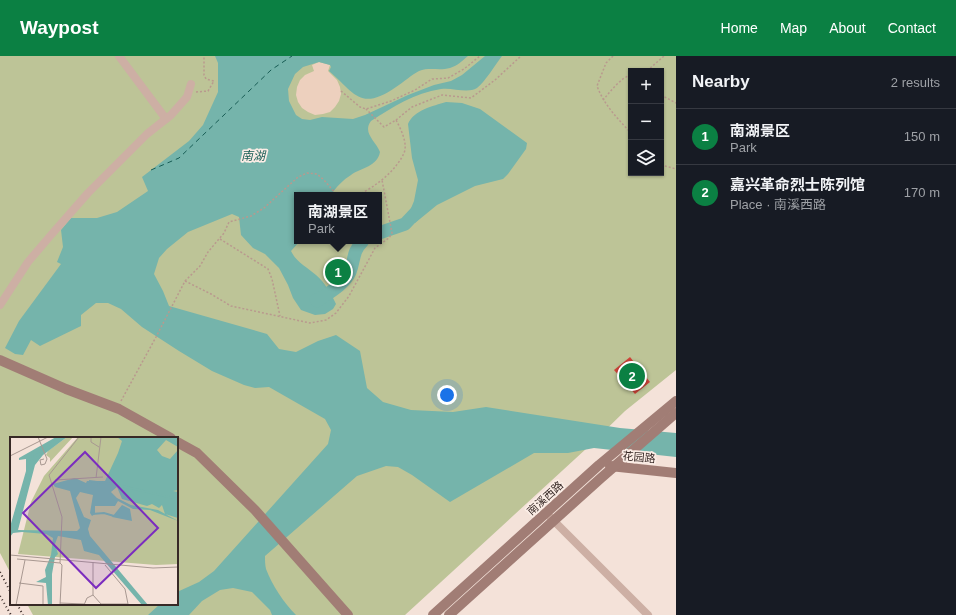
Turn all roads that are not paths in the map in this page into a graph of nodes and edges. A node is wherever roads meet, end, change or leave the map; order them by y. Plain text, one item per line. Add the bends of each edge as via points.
1 (119, 56) edge
2 (190, 88) road end
3 (166, 119) junction
4 (0, 305) edge
5 (0, 360) edge
6 (676, 401) edge
7 (676, 413) edge
8 (169, 437) edge
9 (178, 443) edge
10 (602, 463) junction
11 (618, 464) junction
12 (676, 473) edge
13 (550, 517) junction
14 (348, 615) edge
15 (433, 615) edge
16 (449, 615) edge
17 (648, 615) edge

1 - 3 street
2 - 3 street via 187,97
3 - 4 street via 147,134 88,193 28,262
5 - 8 main road via 117,408
6 - 10 main road, 南溪西路
7 - 11 main road, 南溪西路
9 - 14 main road via 197,453 255,510
10 - 11 main road, 花园路
10 - 13 main road, 南溪西路
11 - 12 main road, 花园路
11 - 13 main road, 南溪西路
13 - 15 main road, 南溪西路
13 - 16 main road, 南溪西路
13 - 17 street

